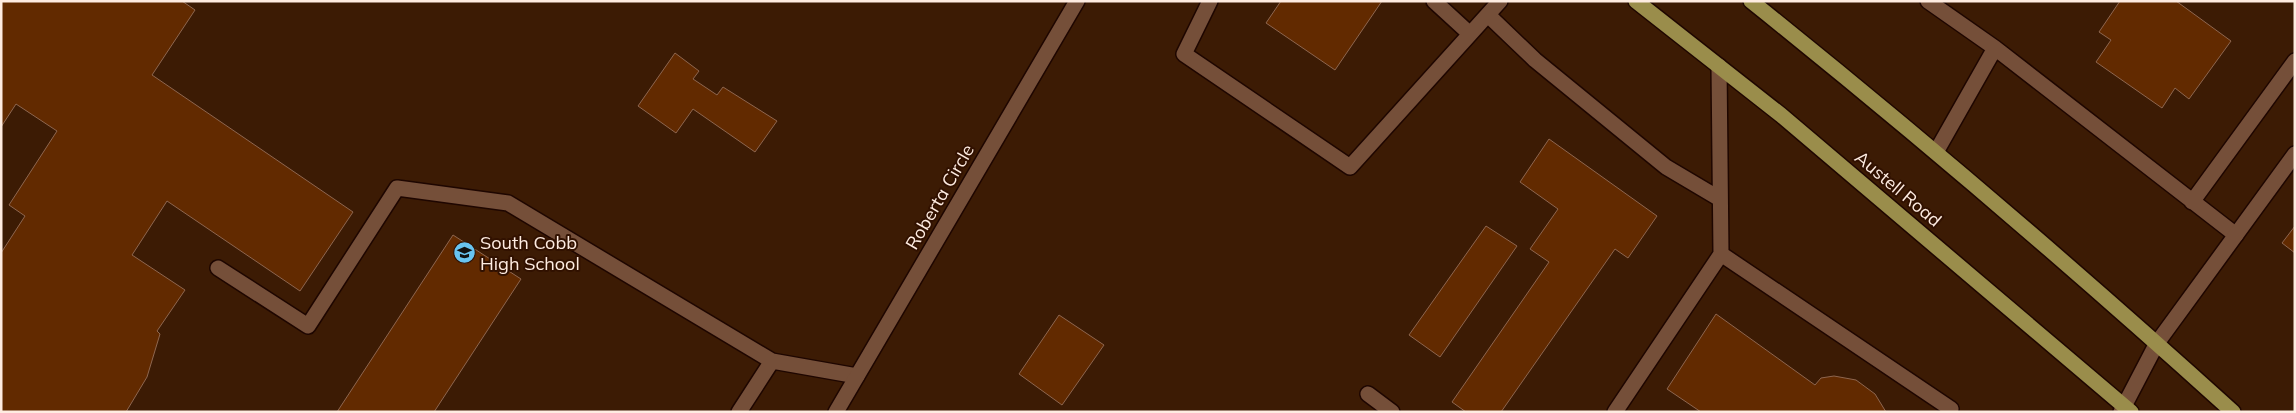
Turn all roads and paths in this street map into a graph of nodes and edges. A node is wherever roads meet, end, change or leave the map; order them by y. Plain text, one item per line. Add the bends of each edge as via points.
1 (1077, 1) edge
2 (1210, 1) edge
3 (1434, 1) edge
4 (1500, 1) edge
5 (1636, 1) edge
6 (1751, 1) edge
7 (1928, 1) edge
8 (1488, 14) junction
9 (1470, 34) junction
10 (1996, 48) junction
11 (2295, 61) edge
12 (1719, 66) junction
13 (1936, 152) junction
14 (2295, 154) edge
15 (1720, 199) junction
16 (2192, 202) junction
17 (2236, 235) junction
18 (1721, 254) junction
19 (218, 268) dead end
20 (2157, 343) junction
21 (772, 361) junction
22 (857, 376) junction
23 (1368, 394) dead end
24 (2126, 410) edge
25 (739, 412) edge
26 (836, 412) edge
27 (1392, 412) edge
28 (1615, 412) edge
29 (1949, 412) edge
30 (2233, 412) edge

1 - 22 street, Roberta Circle
2 - 9 street via 1184,54 1350,167
3 - 9 street
4 - 8 street
5 - 12 main road, Austell Road
6 - 13 main road
7 - 10 street
8 - 9 street
8 - 15 street via 1535,60 1666,167
10 - 13 street
10 - 16 street
11 - 16 street
12 - 15 street
12 - 24 main road, Austell Road via 1781,115
13 - 20 main road
14 - 17 street
15 - 18 street
16 - 17 street
17 - 20 street
18 - 28 street
18 - 29 street via 1951,409
19 - 21 street via 308,326 397,188 508,203
20 - 24 street
20 - 30 main road
21 - 22 street
21 - 25 street
22 - 26 street, Roberta Circle
23 - 27 street

